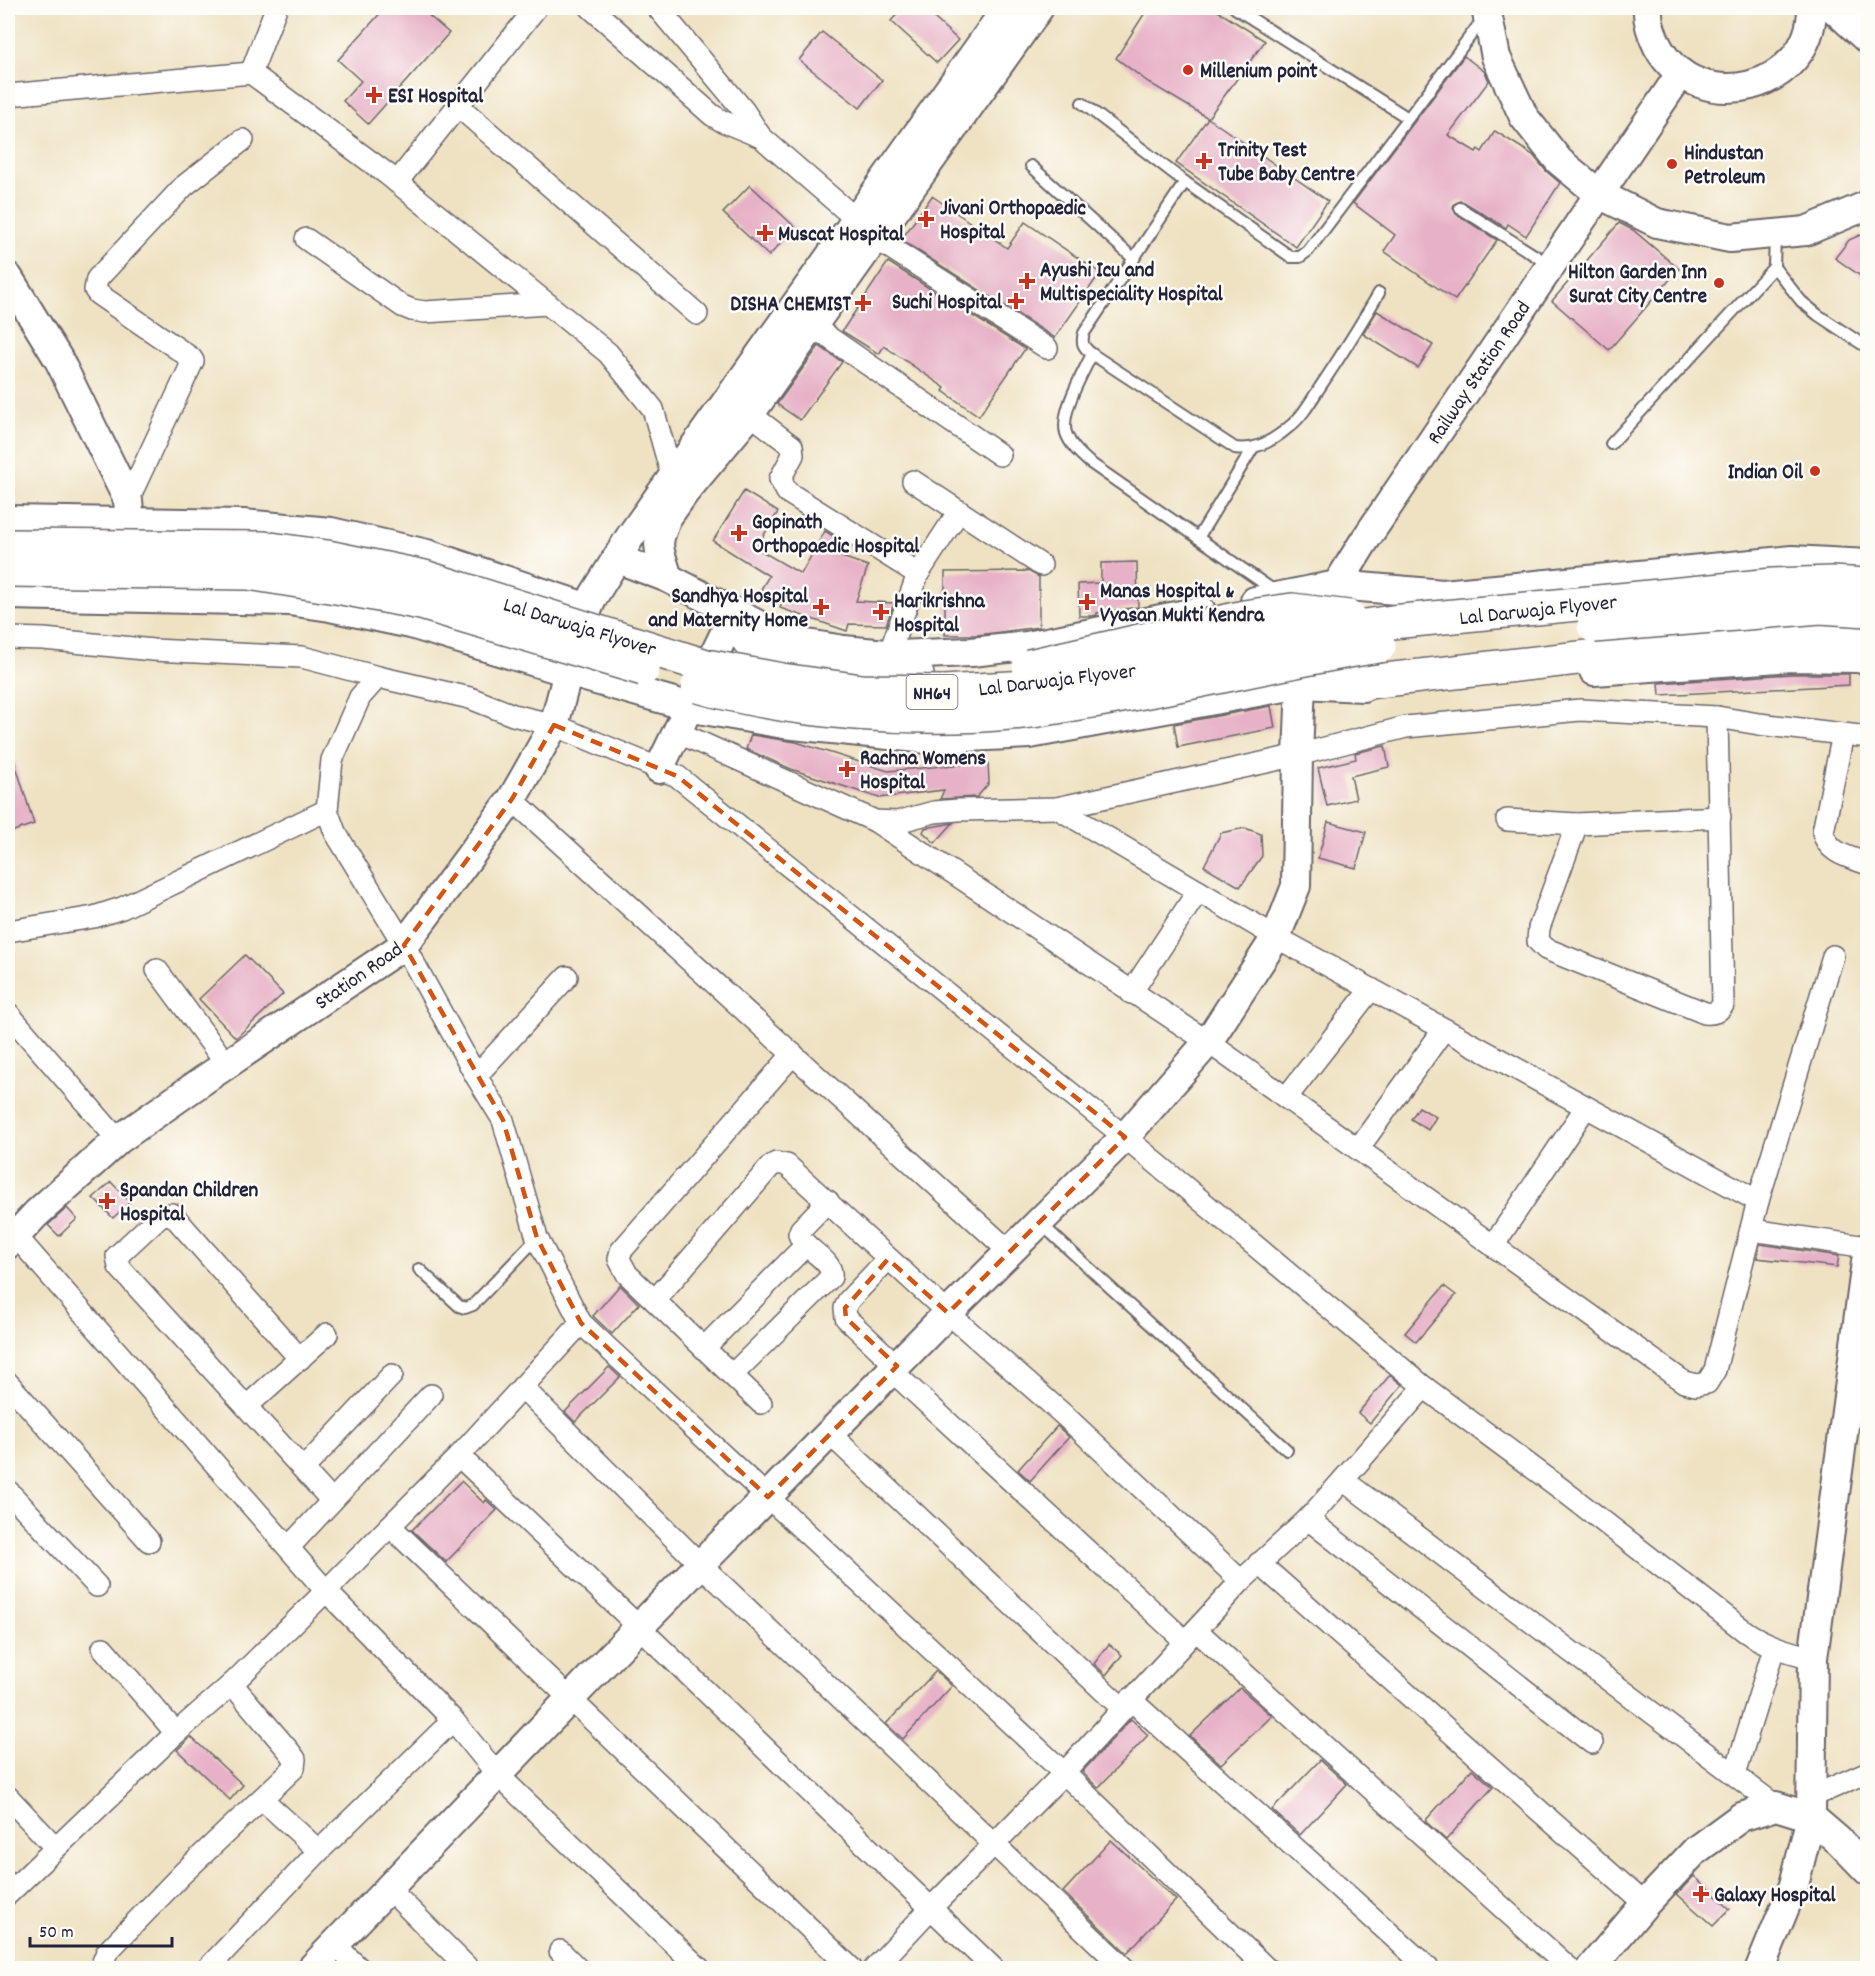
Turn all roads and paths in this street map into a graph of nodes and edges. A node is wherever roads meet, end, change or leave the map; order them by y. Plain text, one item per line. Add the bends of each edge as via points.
1 (276, 8) edge
2 (536, 8) edge
3 (591, 8) edge
4 (658, 8) edge
5 (1007, 8) edge
6 (1039, 8) edge
7 (1235, 8) edge
8 (1648, 8) edge
9 (1812, 8) edge
10 (1487, 10) edge
11 (1842, 11) edge
12 (1868, 40) edge
13 (251, 73) junction
14 (1681, 73) junction
15 (8, 95) edge
16 (1082, 103) dead end
17 (457, 105) junction
18 (1408, 118) junction
19 (761, 137) junction
20 (243, 140) dead end
21 (1031, 166) dead end
22 (397, 182) junction
23 (1185, 182) junction
24 (1599, 194) junction
25 (1868, 205) edge
26 (1460, 208) dead end
27 (865, 229) junction
28 (1776, 233) junction
29 (306, 239) dead end
30 (1134, 259) junction
31 (1550, 265) junction
32 (1774, 267) junction
33 (8, 277) edge
34 (1379, 293) dead end
35 (548, 304) junction
36 (697, 314) dead end
37 (812, 326) junction
38 (1047, 348) dead end
39 (1868, 348) edge
40 (1092, 354) junction
41 (750, 414) junction
42 (1611, 444) dead end
43 (1253, 448) junction
44 (1000, 455) dead end
45 (672, 476) junction
46 (912, 481) dead end
47 (959, 511) junction
48 (129, 512) junction
49 (8, 520) edge
50 (309, 530) junction
51 (1197, 538) junction
52 (365, 540) junction
53 (8, 546) edge
54 (618, 559) junction
55 (1868, 564) edge
56 (1041, 565) dead end
57 (8, 570) edge
58 (918, 574) junction
59 (668, 578) junction
60 (1337, 585) junction
61 (1868, 585) edge
62 (8, 596) edge
63 (1281, 596) junction
64 (304, 603) junction
65 (588, 608) junction
66 (341, 609) junction
67 (1868, 610) edge
68 (734, 614) junction
69 (1320, 616) junction
70 (1392, 622) junction
71 (8, 638) edge
72 (1868, 638) edge
73 (889, 654) junction
74 (1868, 660) edge
75 (567, 672) junction
76 (378, 676) junction
77 (1301, 684) junction
78 (689, 706) junction
79 (1717, 717) junction
80 (554, 725) junction
81 (677, 732) junction
82 (1843, 734) junction
83 (1868, 737) edge
84 (1298, 755) junction
85 (659, 769) junction
86 (512, 799) junction
87 (1057, 808) junction
88 (327, 810) junction
89 (1720, 817) junction
90 (1506, 820) dead end
91 (875, 821) junction
92 (1577, 824) junction
93 (1868, 864) edge
94 (1198, 891) junction
95 (8, 931) edge
96 (1276, 937) junction
97 (404, 945) junction
98 (1833, 956) dead end
99 (156, 970) dead end
100 (567, 977) dead end
101 (1371, 989) junction
102 (1131, 993) junction
103 (8, 1013) edge
104 (1444, 1029) junction
105 (1208, 1042) junction
106 (793, 1054) junction
107 (227, 1065) junction
108 (476, 1076) junction
109 (1286, 1098) junction
110 (1586, 1107) junction
111 (1125, 1137) junction
112 (118, 1140) junction
113 (1358, 1149) junction
114 (828, 1201) junction
115 (1758, 1201) junction
116 (1038, 1222) junction
117 (1752, 1230) junction
118 (10, 1236) edge
119 (537, 1238) junction
120 (806, 1245) junction
121 (1493, 1246) junction
122 (1868, 1247) edge
123 (1010, 1252) junction
124 (888, 1259) junction
125 (419, 1269) dead end
126 (655, 1300) junction
127 (948, 1313) junction
128 (581, 1323) junction
129 (327, 1334) dead end
130 (704, 1348) junction
131 (300, 1359) junction
132 (894, 1369) junction
133 (732, 1375) junction
134 (392, 1376) dead end
135 (8, 1383) edge
136 (522, 1387) junction
137 (1424, 1387) junction
138 (431, 1395) dead end
139 (761, 1403) dead end
140 (247, 1406) junction
141 (830, 1434) junction
142 (1287, 1450) dead end
143 (459, 1456) junction
144 (303, 1469) junction
145 (1343, 1480) junction
146 (8, 1491) edge
147 (768, 1497) junction
148 (332, 1501) junction
149 (1308, 1519) junction
150 (390, 1526) junction
151 (149, 1541) dead end
152 (289, 1547) junction
153 (1259, 1563) junction
154 (701, 1564) junction
155 (1241, 1581) junction
156 (97, 1586) dead end
157 (326, 1591) junction
158 (639, 1627) junction
159 (1190, 1636) junction
160 (103, 1648) dead end
161 (1774, 1648) junction
162 (1813, 1658) junction
163 (232, 1684) junction
164 (570, 1698) junction
165 (1126, 1704) junction
166 (453, 1720) junction
167 (176, 1733) junction
168 (1592, 1743) dead end
169 (1868, 1772) edge
170 (1064, 1773) junction
171 (497, 1774) junction
172 (1735, 1774) junction
173 (8, 1797) edge
174 (262, 1799) junction
175 (1776, 1806) junction
176 (1811, 1807) junction
177 (994, 1843) junction
178 (56, 1847) junction
179 (319, 1851) junction
180 (1868, 1871) edge
181 (389, 1889) junction
182 (8, 1894) edge
183 (1646, 1904) junction
184 (931, 1908) junction
185 (335, 1945) junction
186 (560, 1951) dead end
187 (104, 1968) edge
188 (208, 1968) edge
189 (312, 1968) edge
190 (359, 1968) edge
191 (468, 1968) edge
192 (577, 1968) edge
193 (699, 1968) edge
194 (850, 1968) edge
195 (875, 1968) edge
196 (993, 1968) edge
197 (1124, 1968) edge
198 (1266, 1968) edge
199 (1428, 1968) edge
200 (1569, 1968) edge
201 (1591, 1968) edge
202 (1760, 1968) edge

1 - 13 street
2 - 17 street
3 - 19 street via 712,114
4 - 19 street
5 - 27 street
6 - 27 street
7 - 18 lane
8 - 14 street via 1652,35 1664,56
9 - 14 street via 1805,40 1792,61 1773,77 1751,86 1726,89 1702,85
10 - 18 lane
10 - 24 street via 1496,57 1524,117 1559,161
11 - 12 street
13 - 15 street
13 - 22 street
14 - 24 street, Railway Station Road
16 - 23 lane
17 - 22 street
17 - 36 street
18 - 23 lane via 1300,257 1291,257
19 - 27 street
20 - 48 street via 184,186 95,285 98,294 193,361
21 - 30 lane
22 - 35 street
23 - 30 lane
24 - 28 street via 1657,223 1730,238
24 - 31 street, Railway Station Road
25 - 28 street via 1806,231
26 - 31 lane
27 - 37 street
27 - 38 street
27 - 45 street, Station Road
28 - 32 lane
29 - 35 street via 412,310
30 - 40 lane via 1084,333 1084,348
31 - 60 street, Railway Station Road
32 - 39 lane via 1801,301
32 - 42 lane
33 - 48 street via 59,360
34 - 43 lane via 1305,409 1290,427
35 - 45 street via 608,352 653,409
37 - 41 street
37 - 44 street
40 - 43 lane via 1235,448
40 - 51 lane via 1066,413 1066,432 1074,448
41 - 58 street via 792,446 793,455 780,479 787,492
41 - 59 street via 666,519 659,544
43 - 51 lane
45 - 54 street, Station Road
46 - 47 street
47 - 56 street
47 - 58 street
48 - 49 street
48 - 50 street
50 - 52 street
50 - 64 street via 296,547 292,564 294,585
51 - 63 lane
52 - 65 street via 427,554
52 - 66 street via 374,561 372,574 359,594
53 - 70 highway, Lal Darwaja Flyover / NH64, bridge via 264,548 327,557 424,577 706,666 862,691 1027,687 1126,673 1286,638
54 - 59 street
54 - 65 street, Station Road
55 - 60 street via 1792,560 1443,594
57 - 67 highway, Lal Darwaja Flyover / NH64, bridge via 248,573 421,603 701,687 778,704 934,716 1023,712 1377,646 1820,607
58 - 73 street
59 - 68 street
60 - 63 street
60 - 69 street, Railway Station Road
61 - 70 highway, Lal Darwaja Flyover / NH64, bridge via 1773,585
62 - 64 street
63 - 73 street via 1027,646
64 - 66 street
65 - 75 street, Station Road
66 - 75 street via 411,624
68 - 70 highway, bridge via 757,651 778,662 917,675 1040,665 1244,617 1292,610
68 - 73 street via 789,641
68 - 78 street
69 - 72 highway via 1330,663 1344,680 1359,683 1719,642 1824,634
69 - 77 street, Railway Station Road
71 - 76 street via 302,657
74 - 77 street via 1792,657 1373,687
75 - 78 street
75 - 80 street, Station Road
76 - 80 street via 470,698 513,715
76 - 88 street via 360,697 332,760
77 - 78 street via 1030,734 927,739 784,724
77 - 84 street, Railway Station Road
78 - 81 street
79 - 82 street
79 - 84 street via 1568,711 1406,727
79 - 89 street
80 - 85 street
80 - 86 street, Station Road
81 - 85 street
81 - 91 street
82 - 83 street
82 - 93 street via 1823,832 1835,852
84 - 87 street
84 - 96 street, Railway Station Road via 1296,886
85 - 111 street via 677,776
86 - 97 street, Station Road
86 - 106 street
87 - 91 street via 958,810 897,822
87 - 94 street
88 - 95 street via 122,908 94,917
88 - 97 street via 334,831
89 - 92 street
89 - 92 street via 1723,1005 1713,1014 1546,949 1538,941 1539,928
90 - 92 street
91 - 102 street
94 - 96 street
94 - 102 street
96 - 101 street
96 - 105 street, Railway Station Road
97 - 107 street, Station Road
97 - 108 street
98 - 115 street
99 - 107 street
100 - 108 street
101 - 104 street
101 - 109 street
102 - 105 street
103 - 112 street
104 - 110 street
104 - 113 street
105 - 109 street
105 - 111 street, Railway Station Road
106 - 123 street
106 - 126 street via 621,1251 619,1259 627,1274
107 - 112 street, Station Road
108 - 119 street via 503,1120
109 - 113 street
110 - 115 street
110 - 121 street
111 - 116 street, Railway Station Road
111 - 137 street
112 - 118 street, Station Road
113 - 121 street
114 - 120 street via 801,1228 800,1238
114 - 124 street
114 - 126 street via 787,1165 776,1163
115 - 117 street
116 - 123 street, Railway Station Road
116 - 142 lane
117 - 121 street via 1715,1370 1707,1383 1696,1385 1684,1382
117 - 122 street
118 - 152 street
119 - 125 lane via 473,1305 465,1308
119 - 128 street
120 - 130 street
120 - 133 street via 829,1266 831,1277
122 - 162 street
123 - 127 street, Railway Station Road
124 - 127 street
124 - 132 street via 844,1308 846,1318
126 - 130 street
127 - 132 street, Railway Station Road
127 - 155 street
128 - 136 street
128 - 147 street
129 - 131 street
130 - 133 street
131 - 140 street
131 - 140 street via 172,1214 161,1215 120,1252 119,1267
132 - 141 street, Railway Station Road
132 - 159 street
133 - 139 street
134 - 144 street
135 - 151 street
136 - 143 street
136 - 154 street
137 - 145 street
137 - 161 street via 1746,1632
138 - 148 street
140 - 144 street
141 - 147 street, Railway Station Road
141 - 165 street
143 - 150 street
143 - 158 street
144 - 148 street
145 - 149 street
145 - 172 street
146 - 156 street
147 - 154 street, Railway Station Road
147 - 170 street
148 - 152 street
149 - 153 street
149 - 168 street
150 - 157 street
150 - 164 street
152 - 157 street
153 - 155 street
153 - 183 street
154 - 158 street, Railway Station Road
154 - 177 street
155 - 159 street
157 - 163 street
157 - 166 street
158 - 164 street, Railway Station Road
158 - 184 street
159 - 165 street
159 - 200 street
160 - 167 street
161 - 162 street
161 - 172 street
162 - 176 street
163 - 167 street
163 - 174 street via 295,1760 294,1768
164 - 171 street, Railway Station Road
164 - 194 street
165 - 170 street
165 - 199 street
166 - 171 street
166 - 179 street
167 - 178 street
169 - 176 street
170 - 177 street
170 - 198 street
171 - 181 street, Railway Station Road
171 - 193 street
172 - 175 street
173 - 178 street
174 - 179 street
174 - 187 street via 107,1952
175 - 176 street
175 - 183 street via 1741,1817 1722,1830 1696,1850
176 - 180 street
176 - 202 street via 1794,1885
177 - 184 street
177 - 197 street
178 - 182 street
179 - 188 street
181 - 185 street, Railway Station Road
181 - 191 street
183 - 201 street
184 - 195 street
184 - 196 street
185 - 189 street, Railway Station Road
185 - 190 street
186 - 192 street

